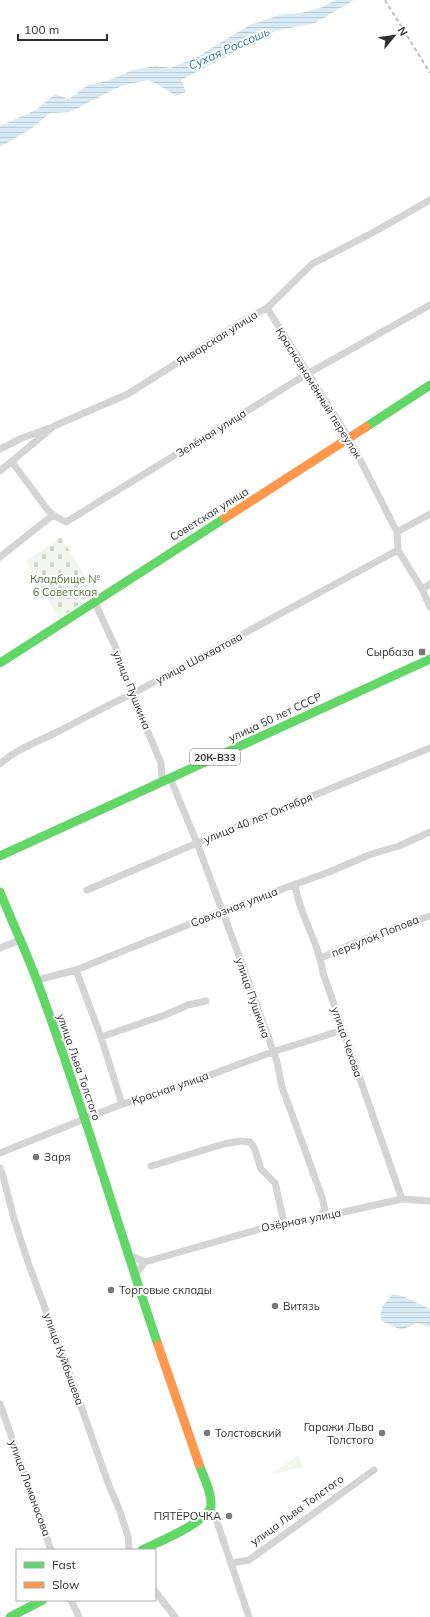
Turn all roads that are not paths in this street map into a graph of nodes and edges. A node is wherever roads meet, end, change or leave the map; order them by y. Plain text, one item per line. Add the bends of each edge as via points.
1 (430, 200) edge
2 (430, 305) edge
3 (267, 308) junction
4 (307, 374) junction
5 (430, 385) edge
6 (54, 426) junction
7 (349, 438) junction
8 (0, 449) edge
9 (12, 462) junction
10 (0, 471) edge
11 (430, 514) edge
12 (53, 515) junction
13 (398, 532) junction
14 (398, 550) junction
15 (0, 557) edge
16 (430, 584) edge
17 (422, 589) junction
18 (94, 601) junction
19 (430, 607) edge
20 (430, 659) edge
21 (0, 663) edge
22 (132, 694) junction
23 (430, 748) edge
24 (0, 764) edge
25 (172, 777) junction
26 (162, 781) junction
27 (430, 832) edge
28 (197, 843) junction
29 (0, 856) edge
30 (295, 884) junction
31 (87, 890) dead end
32 (0, 892) edge
33 (222, 911) junction
34 (430, 916) edge
35 (20, 940) junction
36 (0, 948) edge
37 (321, 958) junction
38 (76, 970) junction
39 (37, 980) junction
40 (206, 1001) dead end
41 (343, 1030) junction
42 (101, 1037) junction
43 (272, 1052) junction
44 (122, 1104) junction
45 (85, 1119) junction
46 (0, 1153) edge
47 (151, 1166) dead end
48 (0, 1168) edge
49 (402, 1199) junction
50 (430, 1201) edge
51 (318, 1218) junction
52 (284, 1222) junction
53 (127, 1254) junction
54 (145, 1262) junction
55 (135, 1275) junction
56 (0, 1404) edge
57 (374, 1470) dead end
58 (212, 1507) junction
59 (51, 1549) edge
60 (129, 1549) edge
61 (144, 1549) edge
62 (232, 1563) junction
63 (156, 1592) edge
64 (41, 1601) edge
65 (71, 1601) edge
66 (10, 1617) edge
67 (79, 1617) edge
68 (175, 1617) edge
69 (249, 1617) edge

1 - 3 street, Январская улица via 312,264
2 - 4 street, Зелёная улица
3 - 4 street, Краснознамённый переулок
3 - 6 street, Январская улица via 128,394
4 - 7 street, Краснознамённый переулок
4 - 12 street, Зелёная улица via 66,522
5 - 7 street, Советская улица
6 - 8 street
6 - 9 street, Январская улица
7 - 13 street, Краснознамённый переулок
7 - 18 street, Советская улица
9 - 10 street, Январская улица
9 - 12 street
11 - 13 street
12 - 15 street
13 - 14 street, Краснознамённый переулок
14 - 17 street
14 - 22 street, улица Шахватова
16 - 17 street
17 - 19 street
18 - 21 street, Советская улица
18 - 22 street, улица Пушкина via 115,646
20 - 25 street, улица 50 лет СССР / 20К-В33
22 - 24 street, улица Шахватова via 10,756
22 - 26 street, улица Пушкина via 161,763
23 - 28 street, улица 40 лет Октября
25 - 26 street, улица 50 лет СССР / 20К-В33
25 - 28 street, улица Пушкина
26 - 29 street, улица 50 лет СССР / 20К-В33
27 - 30 street, Совхозная улица
28 - 31 street, улица 40 лет Октября
28 - 33 street, улица Пушкина
30 - 33 street, Совхозная улица
30 - 37 street, улица Чехова via 296,896
32 - 35 street, улица Льва Толстого
33 - 38 street, Совхозная улица
33 - 43 street, улица Пушкина
34 - 37 street, переулок Попова via 392,928
35 - 36 street
35 - 39 street, улица Льва Толстого
37 - 41 street, улица Чехова via 323,973
38 - 39 street, Совхозная улица
38 - 42 street
39 - 45 street, улица Льва Толстого
40 - 42 street
41 - 43 street, Красная улица
41 - 49 street, улица Чехова
42 - 44 street
43 - 44 street, Красная улица via 153,1096
43 - 51 street, улица Пушкина via 322,1197 325,1210
44 - 45 street, Красная улица
45 - 46 street, Красная улица
45 - 53 street, улица Льва Толстого
47 - 52 street via 224,1144 250,1142 261,1169 275,1183
48 - 60 street, улица Куйбышева via 30,1268 108,1483 120,1508
49 - 50 street, Озёрная улица
49 - 51 street, Озёрная улица
51 - 52 street, Озёрная улица via 290,1224
52 - 54 street, Озёрная улица
53 - 54 street
53 - 55 street, улица Льва Толстого
54 - 55 street
55 - 58 street, улица Льва Толстого via 210,1494
56 - 59 street, улица Ломоносова
57 - 62 street, улица Льва Толстого via 249,1560
58 - 61 street via 208,1514 197,1521
58 - 62 street, улица Льва Толстого
62 - 69 street, улица Льва Толстого
63 - 68 street
64 - 66 street
65 - 67 street

